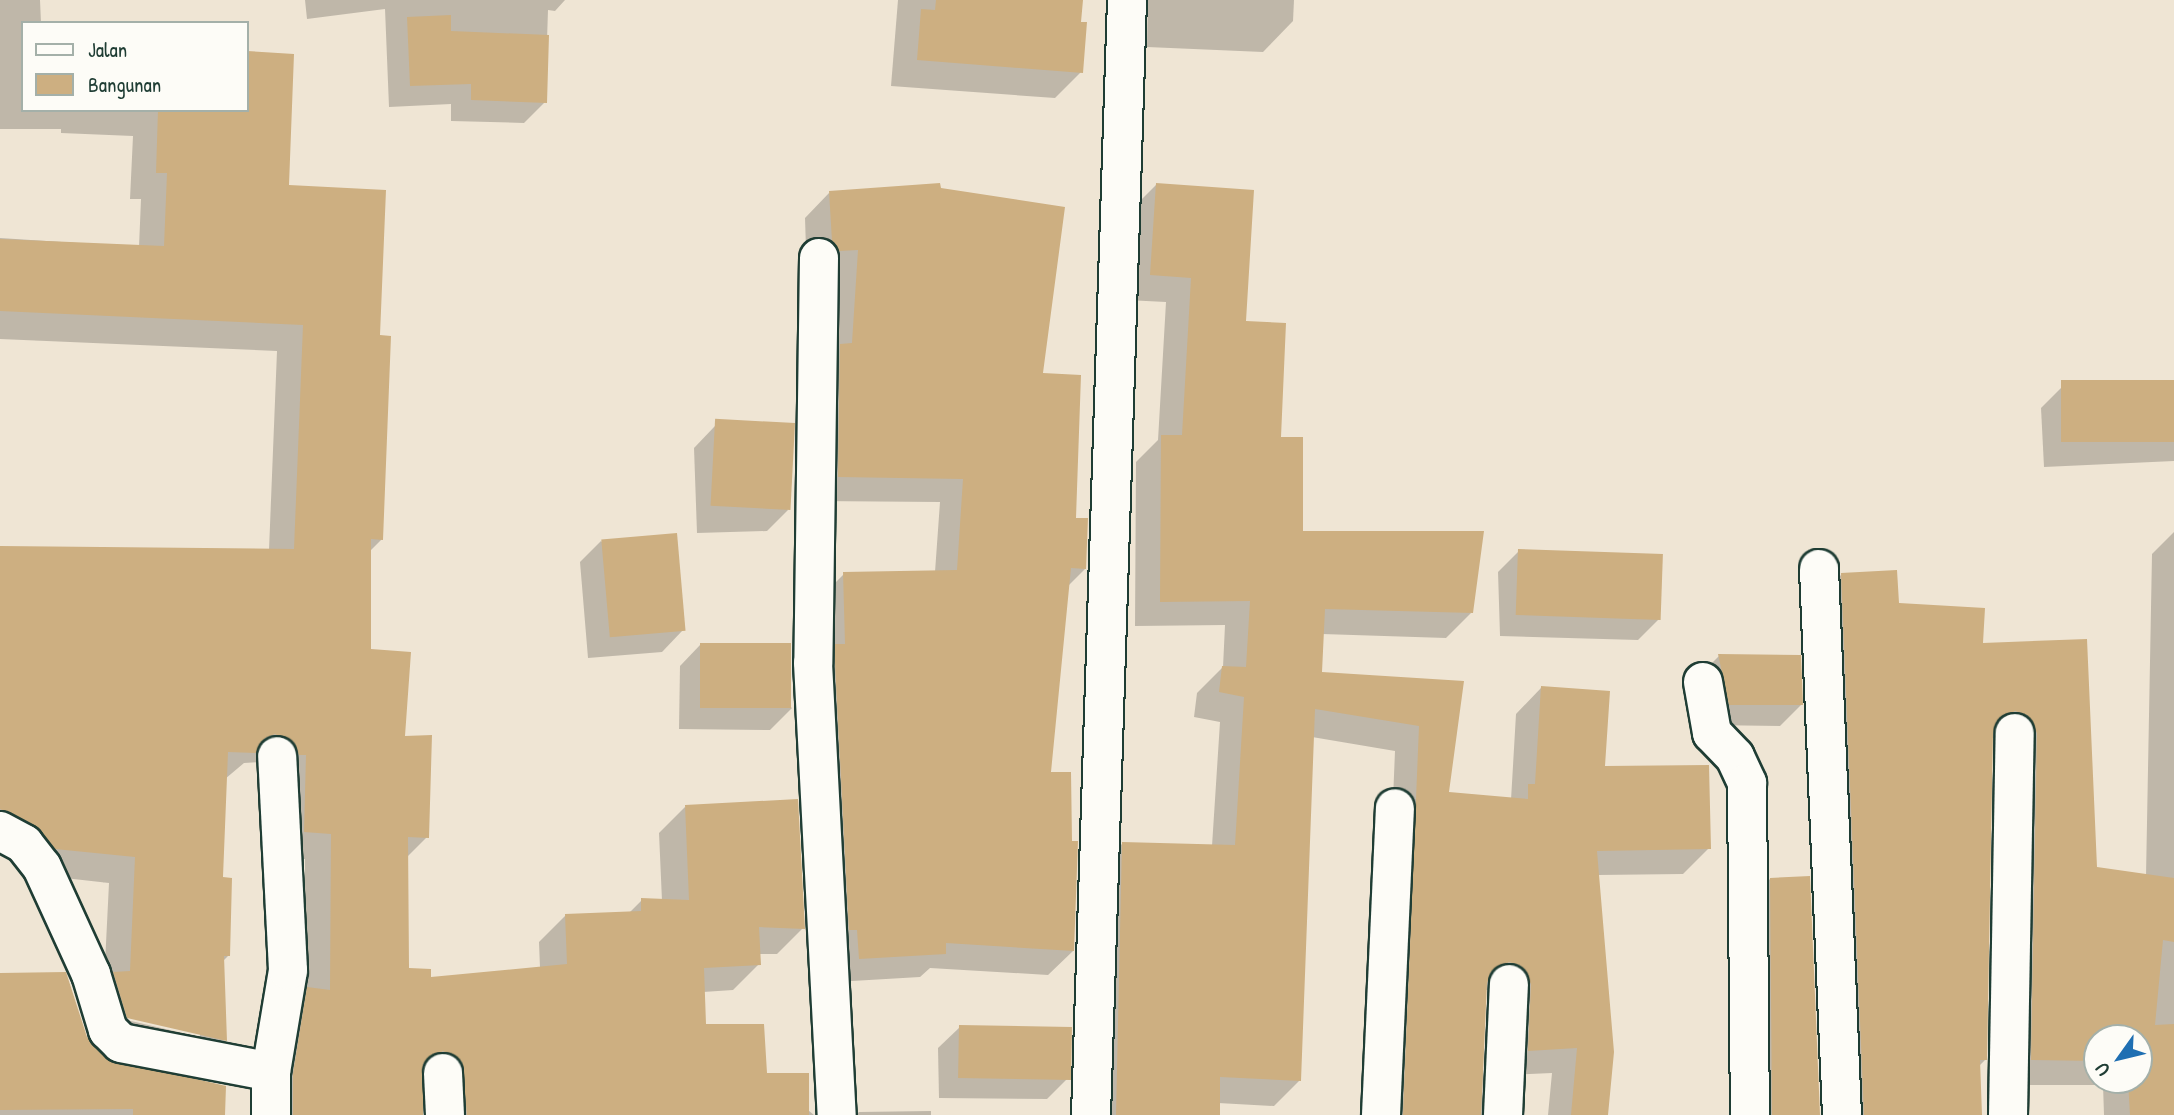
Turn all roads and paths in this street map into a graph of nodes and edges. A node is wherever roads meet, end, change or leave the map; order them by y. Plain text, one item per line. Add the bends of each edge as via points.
1 (1127, 0) edge
2 (819, 258) dead end
3 (1819, 569) dead end
4 (1703, 682) dead end
5 (2015, 733) dead end
6 (277, 756) dead end
7 (1395, 807) dead end
8 (0, 831) edge
9 (1509, 984) dead end
10 (271, 1072) junction
11 (443, 1073) dead end
12 (271, 1115) edge
13 (445, 1115) edge
14 (837, 1115) edge
15 (1091, 1115) edge
16 (1381, 1115) edge
17 (1503, 1115) edge
18 (1750, 1115) edge
19 (1842, 1115) edge
20 (2008, 1115) edge

1 - 15 street
2 - 14 street via 813,663
3 - 19 street
4 - 18 street via 1712,733 1744,769 1747,783
5 - 20 street
6 - 10 street via 288,970
7 - 16 street
8 - 10 street via 24,844 42,867 91,974 108,1030 121,1043 142,1051
9 - 17 street
10 - 12 street
11 - 13 street

